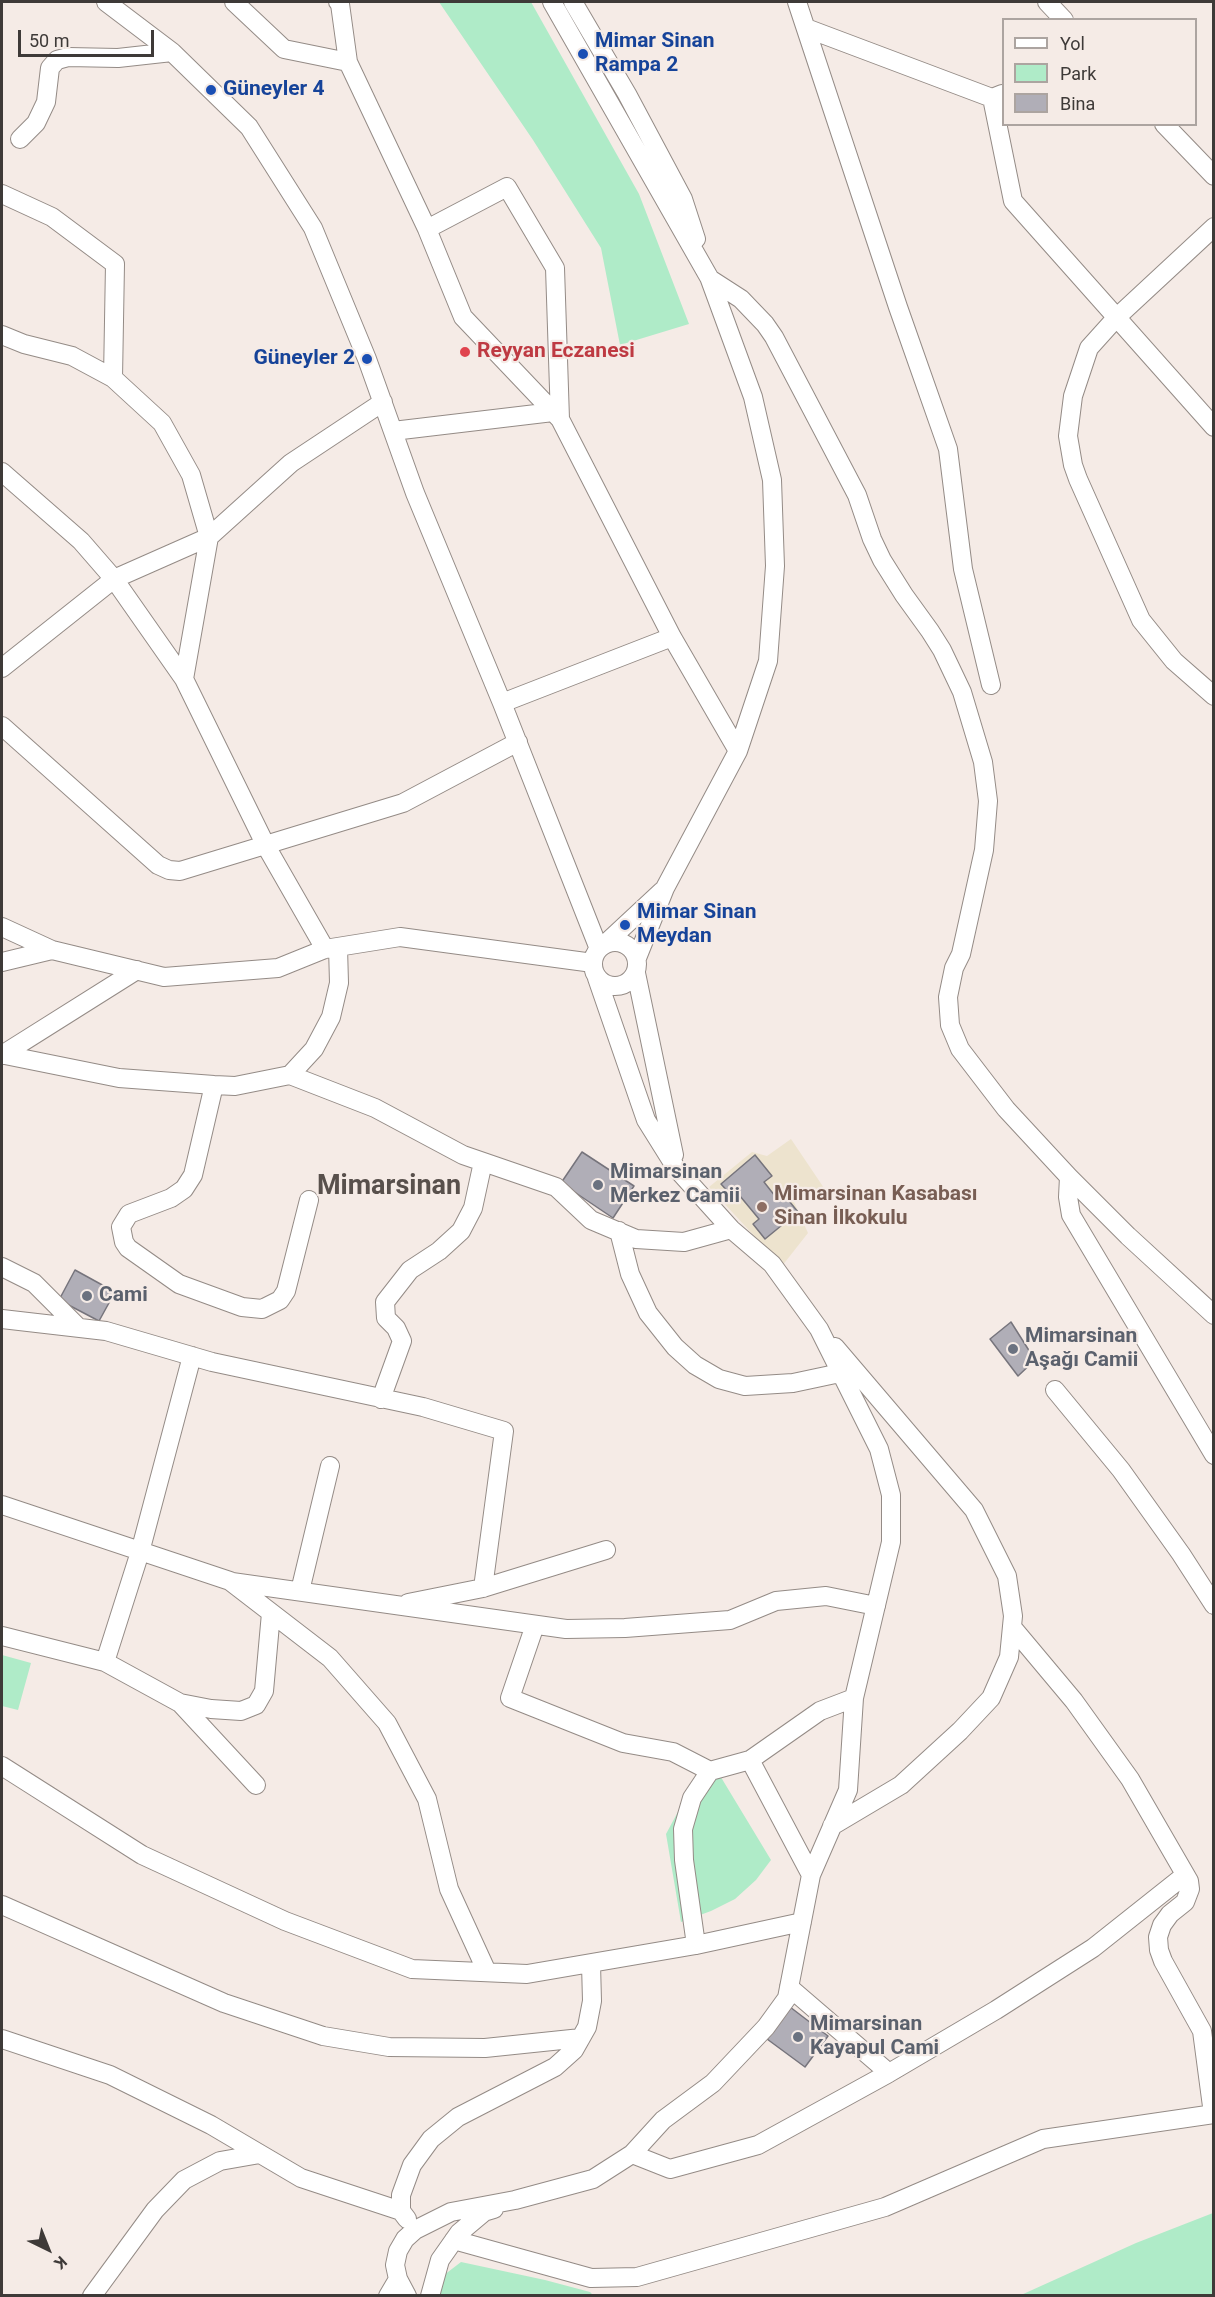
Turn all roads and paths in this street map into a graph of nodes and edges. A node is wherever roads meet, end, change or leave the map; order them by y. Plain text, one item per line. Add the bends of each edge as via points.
1 (106, 2) edge
2 (234, 2) edge
3 (338, 2) edge
4 (552, 2) edge
5 (573, 2) edge
6 (797, 2) edge
7 (1047, 2) edge
8 (1062, 18) edge
9 (806, 28) junction
10 (172, 52) junction
11 (348, 62) junction
12 (998, 95) edge
13 (1002, 125) edge
14 (1002, 126) edge
15 (1166, 126) edge
16 (20, 139) dead end
17 (1214, 176) edge
18 (2, 194) edge
19 (1214, 227) edge
20 (427, 229) junction
21 (710, 279) junction
22 (1116, 318) junction
23 (2, 335) edge
24 (113, 378) junction
25 (383, 402) junction
26 (556, 415) junction
27 (1214, 427) edge
28 (393, 431) junction
29 (2, 472) edge
30 (209, 537) junction
31 (114, 579) junction
32 (672, 637) junction
33 (2, 668) edge
34 (184, 679) junction
35 (990, 685) dead end
36 (1214, 696) edge
37 (502, 703) junction
38 (2, 726) edge
39 (518, 742) junction
40 (738, 751) junction
41 (266, 846) junction
42 (665, 888) junction
43 (2, 927) edge
44 (332, 948) junction
45 (52, 950) junction
46 (598, 958) junction
47 (2, 962) edge
48 (637, 966) junction
49 (137, 970) junction
50 (3, 1055) edge
51 (290, 1075) junction
52 (214, 1085) junction
53 (483, 1162) junction
54 (676, 1168) junction
55 (1069, 1177) junction
56 (309, 1200) dead end
57 (731, 1229) junction
58 (619, 1232) junction
59 (2, 1267) edge
60 (1214, 1315) edge
61 (2, 1319) edge
62 (79, 1328) junction
63 (819, 1329) junction
64 (192, 1356) junction
65 (840, 1373) junction
66 (1055, 1390) dead end
67 (381, 1399) junction
68 (1214, 1455) edge
69 (330, 1466) dead end
70 (2, 1505) edge
71 (606, 1550) dead end
72 (140, 1552) junction
73 (230, 1581) junction
74 (483, 1588) junction
75 (300, 1592) junction
76 (396, 1605) junction
77 (1214, 1605) edge
78 (876, 1606) junction
79 (271, 1613) junction
80 (535, 1625) junction
81 (1012, 1627) junction
82 (2, 1636) edge
83 (105, 1662) junction
84 (854, 1698) junction
85 (180, 1703) junction
86 (750, 1760) junction
87 (2, 1766) edge
88 (710, 1771) junction
89 (256, 1785) dead end
90 (832, 1826) junction
91 (811, 1875) junction
92 (1185, 1875) junction
93 (2, 1905) edge
94 (802, 1922) junction
95 (696, 1945) junction
96 (591, 1964) junction
97 (487, 1972) junction
98 (789, 1987) junction
99 (581, 2038) junction
100 (2, 2039) edge
101 (889, 2073) junction
102 (1213, 2114) edge
103 (260, 2154) junction
104 (632, 2154) junction
105 (515, 2200) junction
106 (401, 2211) junction
107 (415, 2230) junction
108 (454, 2240) junction
109 (398, 2279) junction
110 (92, 2295) edge
111 (388, 2295) edge
112 (407, 2295) edge
113 (429, 2295) edge

1 - 10 street
2 - 11 street via 284,49
3 - 11 street
4 - 21 street
5 - 21 street via 683,199
6 - 9 street
7 - 8 street
9 - 12 street
9 - 35 street via 897,307 948,448 963,569
10 - 16 street via 57,60 48,74 46,102 36,123
10 - 25 street via 249,128 313,228
11 - 20 street
12 - 13 street
14 - 22 street via 1012,201
15 - 17 street
18 - 24 street via 52,217 116,264
19 - 22 street
20 - 26 street via 463,317
20 - 26 street via 507,187 555,268
21 - 40 street via 753,397 772,480 775,566 768,661
21 - 55 street via 741,299 774,337 857,495 882,560 942,650 962,693 983,762 988,801 984,850 961,954 950,982 950,1025 960,1049 985,1085
22 - 27 street
22 - 36 street via 1089,348 1073,396 1068,436 1073,465 1142,620 1174,661
23 - 24 street via 72,356
24 - 30 street via 162,423 191,475
25 - 28 street
25 - 30 street via 291,463
26 - 28 street
26 - 32 street
28 - 37 street
29 - 31 street via 81,541
30 - 31 street
30 - 34 street
31 - 33 street
31 - 34 street
32 - 37 street
32 - 40 street
34 - 41 street
37 - 39 street
38 - 41 street via 158,866 180,871
39 - 41 street via 403,803
39 - 46 street
40 - 42 street
41 - 44 street
42 - 46 street
42 - 48 street
43 - 45 street
44 - 46 street via 400,937
44 - 49 street via 278,968 164,977
44 - 51 street via 339,982 331,1017 314,1049
45 - 47 street
45 - 49 street
46 - 48 street via 621,942 634,951
46 - 48 street via 610,986 618,987 632,980
46 - 54 street via 646,1120
48 - 54 street
49 - 50 street
50 - 52 street via 119,1078
51 - 52 street via 235,1086
51 - 53 street via 375,1108
52 - 56 street via 193,1175 184,1189 171,1198 129,1214 121,1227 128,1248 179,1284 242,1307 262,1309 280,1300 286,1291
53 - 58 street via 556,1187 591,1220
53 - 67 street via 473,1208 461,1231 410,1270 385,1302 386,1317 402,1341
54 - 57 street
55 - 60 street
55 - 68 street via 1071,1215
57 - 58 street via 684,1242 636,1239
57 - 63 street via 772,1264
58 - 65 street via 630,1274 648,1313 695,1365 719,1379 745,1386 793,1383
59 - 62 street via 34,1283
61 - 62 street
62 - 64 street via 106,1331
63 - 65 street
63 - 81 street via 974,1510 1007,1576
64 - 67 street
64 - 72 street
65 - 78 street via 879,1449 891,1495 891,1542
66 - 77 street via 1121,1470
67 - 74 street via 504,1431
69 - 75 street
70 - 72 street
71 - 74 street
72 - 73 street
72 - 83 street
73 - 75 street
73 - 79 street
74 - 76 street
75 - 76 street
76 - 80 street
78 - 80 street via 826,1596 776,1601 730,1620 625,1628
78 - 84 street
79 - 85 street via 264,1691 256,1705 241,1711
79 - 97 street via 330,1658 387,1723 427,1799 449,1889
80 - 88 street via 510,1698 623,1743 673,1752
81 - 90 street via 1009,1657 991,1698 901,1785
81 - 92 street via 1074,1701 1130,1779
82 - 83 street
83 - 85 street
84 - 86 street via 820,1712
84 - 90 street via 848,1790
85 - 89 street
86 - 88 street
86 - 91 street
87 - 97 street via 142,1855 285,1921 412,1969
88 - 95 street via 692,1798 683,1829
90 - 91 street
91 - 94 street
92 - 101 street via 1093,1948
92 - 102 street via 1189,1896 1162,1925 1159,1950 1202,2031
93 - 99 street via 224,2003 323,2036 389,2048 485,2048
94 - 95 street
94 - 98 street
95 - 96 street
96 - 97 street via 527,1974
96 - 99 street via 592,2001
98 - 101 street
98 - 104 street via 787,1998 766,2027 720,2076 663,2120
99 - 106 street via 555,2067 458,2117 431,2139 412,2165 401,2195
100 - 103 street via 110,2075
101 - 104 street via 758,2145 670,2169
102 - 108 street via 1043,2139 885,2207 637,2277 591,2278
103 - 106 street via 301,2178
103 - 110 street via 220,2161 183,2180 155,2210
104 - 105 street via 592,2179
105 - 107 street via 451,2212
105 - 108 street via 484,2212
106 - 107 street
107 - 109 street via 398,2251
108 - 113 street via 440,2260
109 - 111 street
109 - 112 street

